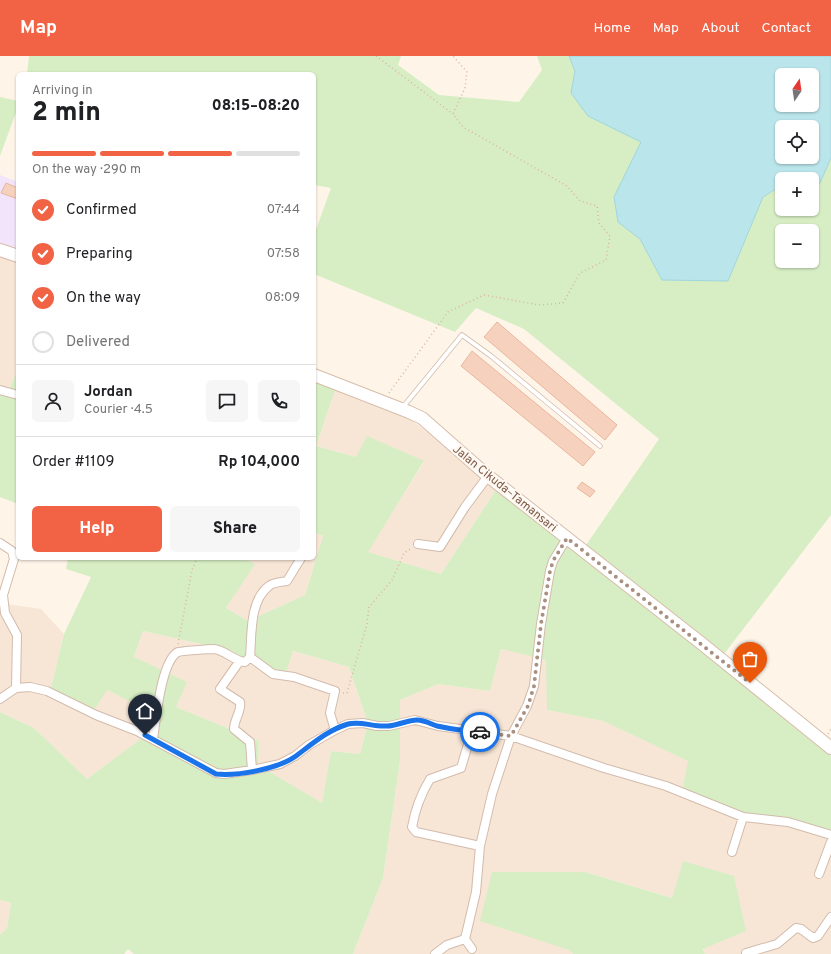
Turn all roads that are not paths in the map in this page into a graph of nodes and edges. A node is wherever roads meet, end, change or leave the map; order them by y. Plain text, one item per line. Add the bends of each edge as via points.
1 (1, 253) edge
2 (16, 256) edge
3 (316, 376) edge
4 (0, 390) edge
5 (16, 394) edge
6 (402, 409) junction
7 (600, 446) dead end
8 (488, 476) junction
9 (567, 538) junction
10 (0, 543) edge
11 (418, 544) road end
12 (300, 560) edge
13 (250, 657) junction
14 (239, 662) junction
15 (16, 688) junction
16 (0, 699) edge
17 (335, 730) junction
18 (472, 731) junction
19 (511, 736) junction
20 (153, 739) junction
21 (831, 748) edge
22 (252, 770) junction
23 (743, 817) junction
24 (831, 835) edge
25 (831, 842) edge
26 (480, 846) junction
27 (732, 852) dead end
28 (819, 874) dead end
29 (831, 917) edge
30 (465, 939) junction
31 (472, 949) dead end
32 (746, 953) dead end
33 (435, 954) edge

1 - 2 street
3 - 6 street, Jalan Cikuda–Tamansari
4 - 5 street
6 - 7 lane via 462,335 492,356
6 - 8 street, Jalan Cikuda–Tamansari via 422,418
8 - 9 street, Jalan Cikuda–Tamansari
8 - 11 street via 440,547
9 - 19 street via 550,571 534,686 528,706
9 - 21 street, Jalan Cikuda–Tamansari
10 - 15 street via 12,551 14,559 3,595 5,612 17,635
12 - 13 street via 287,581 270,585 262,594 254,612
13 - 14 street via 245,662
13 - 17 street via 273,674 294,677 335,691 330,713
14 - 20 street via 216,649 183,650 177,653 166,670
14 - 22 street via 220,689 240,702 234,729 250,742
15 - 16 street
15 - 20 street via 30,687 47,691
17 - 18 street via 348,724 363,722 389,726 415,720
17 - 22 street via 280,764
18 - 19 street
18 - 26 street via 462,768 430,779 422,792 412,828 416,832
19 - 23 street via 666,786
19 - 26 street via 492,794
20 - 22 street via 216,774
23 - 24 street via 788,822
23 - 27 street
25 - 28 street
26 - 30 street via 476,892
29 - 32 street via 818,936 813,938 796,928 777,944
30 - 31 street
30 - 33 street via 447,945

